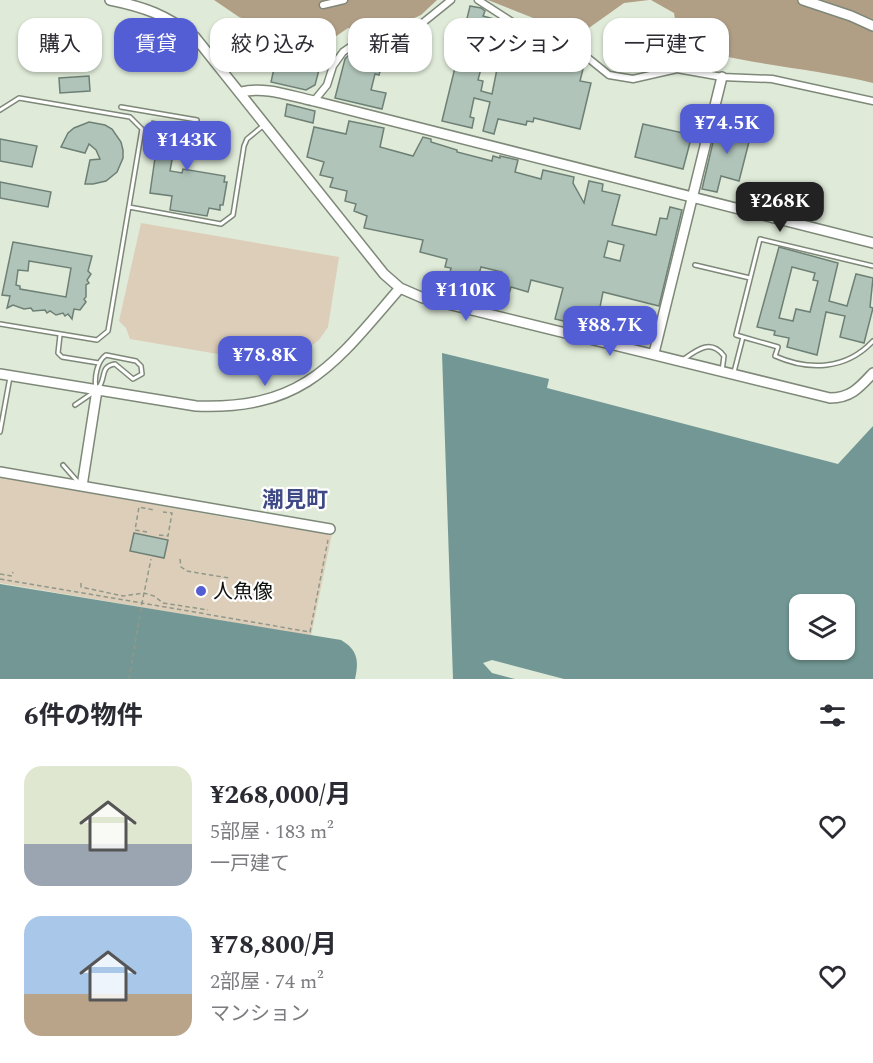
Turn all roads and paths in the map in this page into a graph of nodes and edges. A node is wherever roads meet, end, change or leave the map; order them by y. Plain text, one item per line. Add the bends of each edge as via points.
1 (110, 0) edge
2 (344, 0) edge
3 (451, 0) edge
4 (478, 0) edge
5 (803, 0) edge
6 (323, 5) dead end
7 (873, 26) edge
8 (722, 77) junction
9 (241, 92) junction
10 (873, 100) edge
11 (314, 102) junction
12 (121, 107) dead end
13 (0, 110) edge
14 (197, 120) dead end
15 (266, 123) junction
16 (694, 198) junction
17 (129, 207) junction
18 (873, 243) edge
19 (695, 265) dead end
20 (873, 266) edge
21 (750, 278) junction
22 (400, 288) junction
23 (0, 324) edge
24 (60, 335) junction
25 (743, 337) junction
26 (873, 341) edge
27 (654, 353) junction
28 (683, 360) junction
29 (99, 363) junction
30 (722, 371) junction
31 (733, 373) junction
32 (873, 373) edge
33 (0, 374) edge
34 (10, 376) junction
35 (97, 390) junction
36 (75, 405) dead end
37 (0, 432) edge
38 (63, 465) dead end
39 (0, 472) edge
40 (82, 486) junction
41 (154, 510) dead end
42 (163, 512) dead end
43 (330, 529) dead end
44 (147, 532) dead end
45 (159, 535) dead end
46 (328, 540) dead end
47 (151, 559) dead end
48 (180, 559) dead end
49 (13, 572) dead end
50 (0, 574) edge
51 (229, 578) dead end
52 (0, 579) edge
53 (81, 583) dead end
54 (144, 593) junction
55 (142, 603) junction
56 (208, 610) dead end
57 (129, 679) edge

1 - 9 street via 141,7 176,22 195,37
2 - 6 street
3 - 11 street via 399,42 356,43 343,52
4 - 8 street via 540,40 588,58 609,75 633,79 677,69
5 - 7 street
8 - 10 street via 772,79
8 - 16 street
9 - 11 street via 266,90
9 - 15 street
11 - 16 street
12 - 14 lane
13 - 17 lane via 19,98 135,120 142,129
15 - 17 lane via 244,146 233,215 226,222
15 - 22 street via 384,274
16 - 18 street
16 - 27 street
17 - 24 lane via 108,332 97,340
19 - 21 lane
20 - 21 lane via 760,239
21 - 25 lane via 736,335
22 - 27 street via 423,298
22 - 35 street via 331,365 303,386 271,400 226,407 196,406
23 - 24 lane
24 - 29 lane via 58,353 62,357
25 - 26 lane via 778,347 775,356 785,361 813,367 842,363
25 - 31 lane
27 - 28 street
28 - 30 street
28 - 30 lane via 711,346 724,356
29 - 35 lane
29 - 35 lane via 106,355 136,360 143,370 133,379 115,364 108,366
30 - 31 street
31 - 32 street via 830,398 840,398 858,389
33 - 34 street
34 - 35 street
34 - 37 lane
35 - 36 lane
35 - 40 street
38 - 40 lane
39 - 40 street
40 - 43 street
41 - 44 path via 139,507 135,530
42 - 45 path via 172,513 168,536
46 - 55 path via 310,632
47 - 54 path
48 - 51 path via 181,567 187,571
49 - 50 path via 12,576
52 - 55 path
53 - 54 path via 81,588 123,597
54 - 55 path
54 - 56 path via 163,603
55 - 57 path

